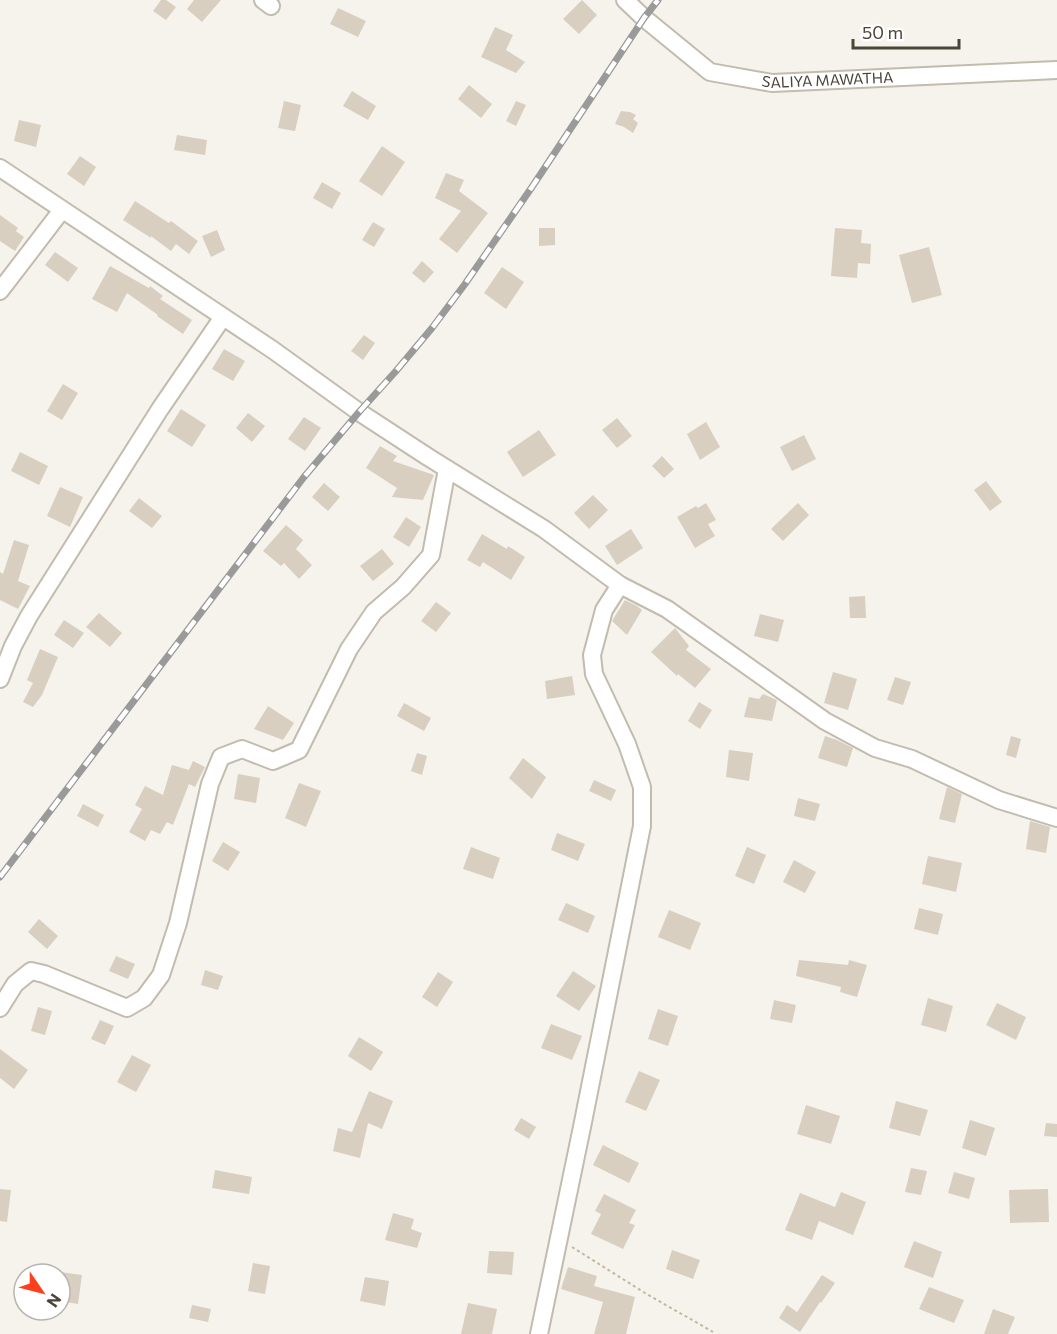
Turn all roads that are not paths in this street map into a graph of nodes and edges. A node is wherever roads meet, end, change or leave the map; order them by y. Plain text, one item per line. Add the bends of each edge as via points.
1 (625, 0) edge
2 (1057, 70) edge
3 (0, 168) edge
4 (62, 210) junction
5 (0, 291) edge
6 (223, 317) junction
7 (447, 469) junction
8 (620, 585) junction
9 (0, 679) edge
10 (1057, 818) edge
11 (0, 1008) edge
12 (539, 1334) edge

1 - 2 street, SALIYA MAWATHA via 710,72 772,83
3 - 4 street
4 - 5 street
4 - 6 street
6 - 7 street
6 - 9 street via 29,616
7 - 8 street via 544,529
7 - 11 street via 431,555 374,612 349,649 298,750 273,762 242,748 221,757 210,784 178,923 161,975 144,999 127,1008 31,971 15,984
8 - 10 street via 667,609 825,721 875,748 912,759 999,800
8 - 12 street via 604,610 592,655 594,674 627,744 642,787 642,826

